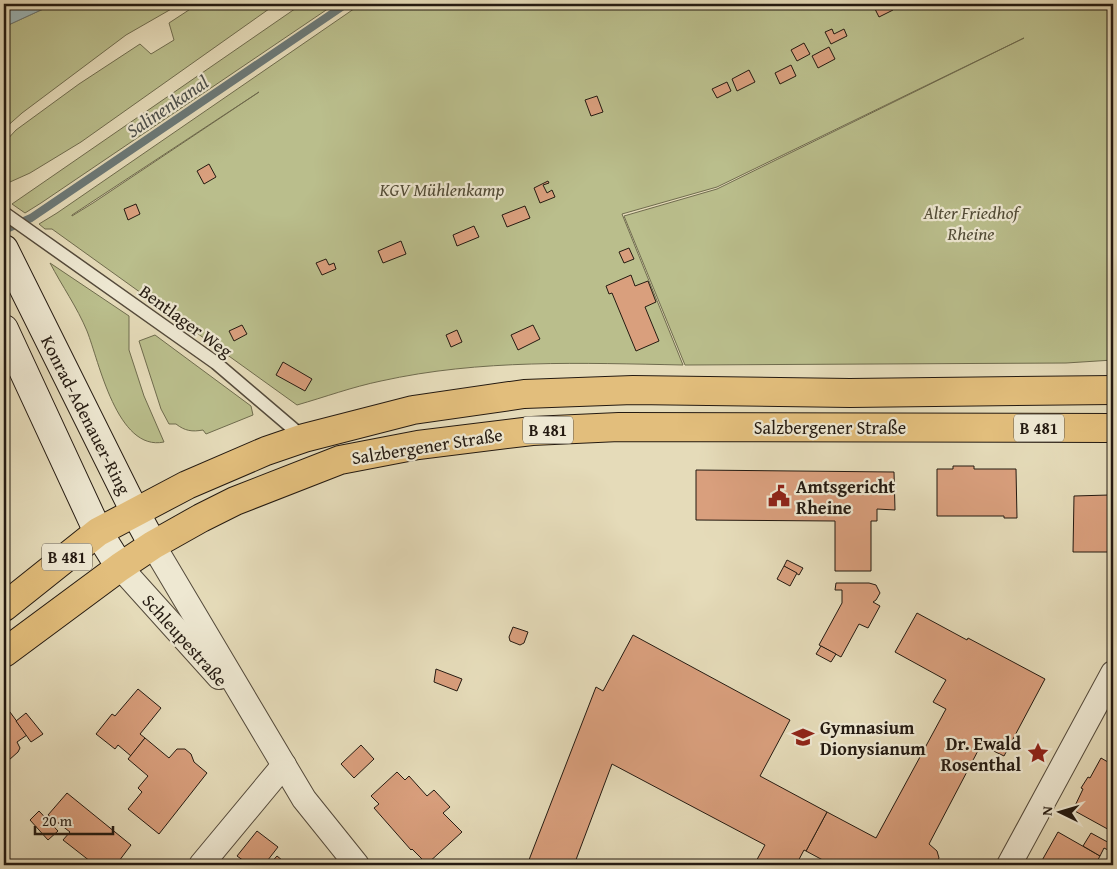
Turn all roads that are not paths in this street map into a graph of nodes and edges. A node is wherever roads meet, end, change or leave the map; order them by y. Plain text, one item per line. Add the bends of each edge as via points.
1 (4, 213) edge
2 (4, 249) edge
3 (4, 329) edge
4 (1113, 390) edge
5 (1113, 428) edge
6 (304, 438) junction
7 (135, 512) junction
8 (98, 532) junction
9 (153, 545) junction
10 (120, 567) junction
11 (4, 607) edge
12 (4, 653) edge
13 (1113, 673) edge
14 (251, 712) junction
15 (284, 766) junction
16 (201, 865) edge
17 (357, 865) edge
18 (1010, 865) edge

1 - 6 lane, Bentlager Weg via 216,363
2 - 7 main road, Konrad-Adenauer-Ring
3 - 8 main road, Konrad-Adenauer-Ring
4 - 6 main road, Salzbergener Straße / B 481 via 888,393 633,390 524,394 413,410
5 - 9 main road, Salzbergener Straße / B 481 via 619,427 532,430 418,445 340,460 235,501
6 - 7 main road, Salzbergener Straße / B 481 via 202,478
7 - 8 main road, Salzbergener Straße / B 481
7 - 9 main road, Konrad-Adenauer-Ring
8 - 10 main road, Konrad-Adenauer-Ring
8 - 11 main road, Salzbergener Straße / B 481
9 - 10 main road, Salzbergener Straße / B 481
9 - 14 street, Schleupestraße
10 - 12 main road, Salzbergener Straße / B 481
10 - 14 street, Schleupestraße
13 - 18 street
14 - 15 street, Schleupestraße
15 - 16 street
15 - 17 street, Schleupestraße via 304,799

